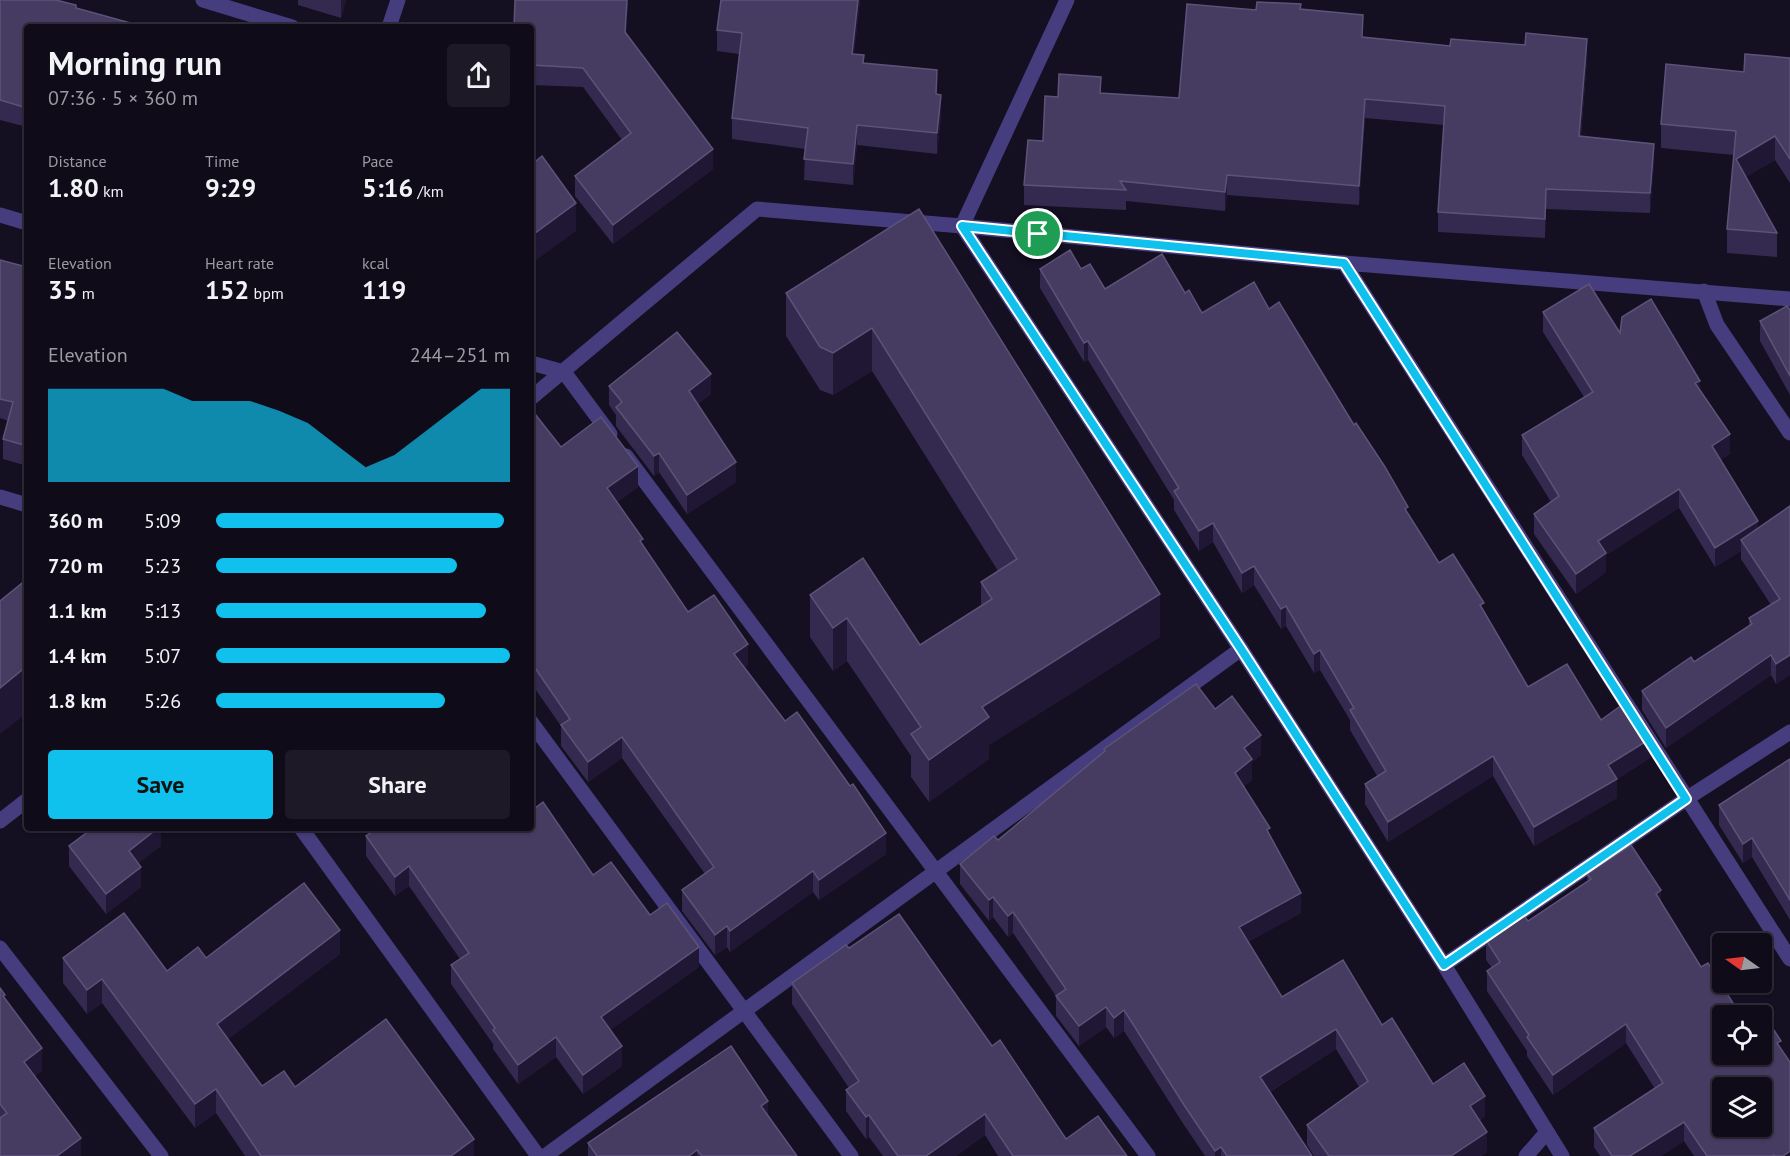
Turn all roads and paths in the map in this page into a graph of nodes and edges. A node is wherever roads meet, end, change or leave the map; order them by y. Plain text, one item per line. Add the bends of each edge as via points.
1 (203, 0) edge
2 (398, 0) edge
3 (1067, 0) edge
4 (282, 24) edge
5 (390, 24) edge
6 (0, 215) edge
7 (24, 222) edge
8 (962, 226) junction
9 (1344, 263) junction
10 (1704, 291) junction
11 (1790, 299) edge
12 (534, 364) edge
13 (564, 372) junction
14 (534, 396) edge
15 (1790, 434) edge
16 (0, 497) edge
17 (24, 504) edge
18 (1241, 649) junction
19 (534, 726) edge
20 (1790, 732) edge
21 (1686, 799) junction
22 (24, 802) edge
23 (0, 821) edge
24 (304, 831) edge
25 (935, 872) junction
26 (0, 948) edge
27 (1790, 959) edge
28 (1444, 965) junction
29 (746, 1011) junction
30 (1547, 1132) junction
31 (161, 1156) edge
32 (538, 1156) edge
33 (545, 1156) edge
34 (851, 1156) edge
35 (1148, 1156) edge
36 (1526, 1156) edge
37 (1562, 1156) edge

1 - 4 street
2 - 5 street
3 - 8 street
6 - 7 street
8 - 9 street
8 - 13 street via 757,209
8 - 18 street
9 - 10 street
9 - 21 street
10 - 11 street
10 - 15 street via 1717,325
12 - 13 street
13 - 14 street
13 - 25 street
16 - 17 street
18 - 25 street
18 - 28 street
19 - 29 street
20 - 21 street
21 - 27 street
21 - 28 street
22 - 23 street
24 - 32 street
25 - 29 street
25 - 35 street
26 - 31 street
28 - 30 street
29 - 33 street
29 - 34 street
30 - 36 street
30 - 37 street

